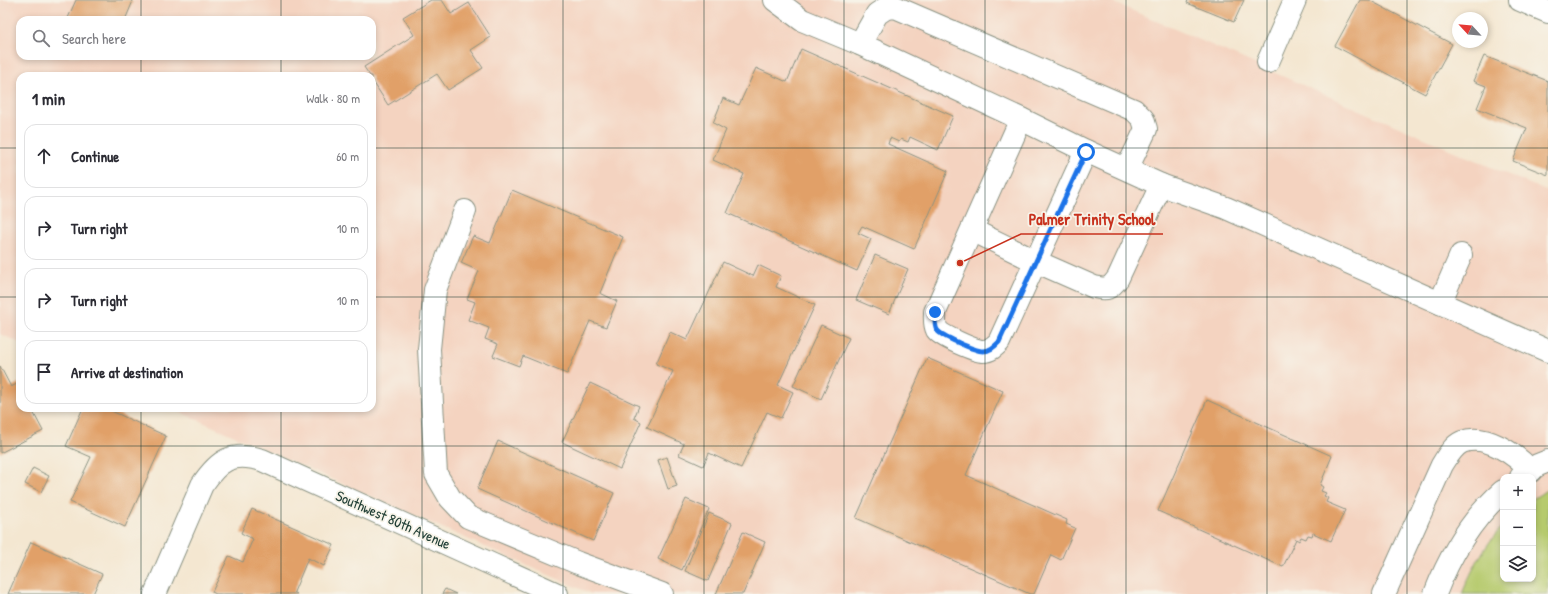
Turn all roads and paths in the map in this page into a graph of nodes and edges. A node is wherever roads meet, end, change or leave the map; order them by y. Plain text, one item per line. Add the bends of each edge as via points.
1 (775, 0) edge
2 (1295, 0) edge
3 (1520, 0) edge
4 (1548, 12) edge
5 (860, 44) junction
6 (1268, 62) dead end
7 (1021, 119) junction
8 (1086, 152) junction
9 (1127, 169) junction
10 (1161, 185) junction
11 (465, 211) dead end
12 (972, 230) junction
13 (1461, 255) dead end
14 (1036, 261) junction
15 (1440, 303) junction
16 (1548, 351) edge
17 (1533, 469) edge
18 (1500, 494) edge
19 (155, 594) edge
20 (558, 594) edge
21 (662, 594) edge
22 (1384, 594) edge
23 (1435, 594) edge

1 - 5 street via 802,20
2 - 6 street
3 - 4 street
5 - 7 street
5 - 9 street via 877,14 895,6 1134,110 1143,119 1146,129
7 - 8 street
7 - 12 street
8 - 9 street
8 - 14 street
9 - 10 street
10 - 14 street via 1112,286 1104,289 1094,287
10 - 15 street via 1226,208
11 - 21 street via 435,290 429,350 436,474 450,498 468,517 578,563
12 - 14 street
12 - 14 street via 935,312 934,322 938,331 945,336 972,348 983,351 992,349 999,342
13 - 15 street
15 - 16 street
17 - 22 street via 1487,442 1474,440 1461,443 1450,452
18 - 23 street via 1489,503 1456,548
19 - 20 street, Southwest 80th Avenue via 210,472 227,458 252,457

